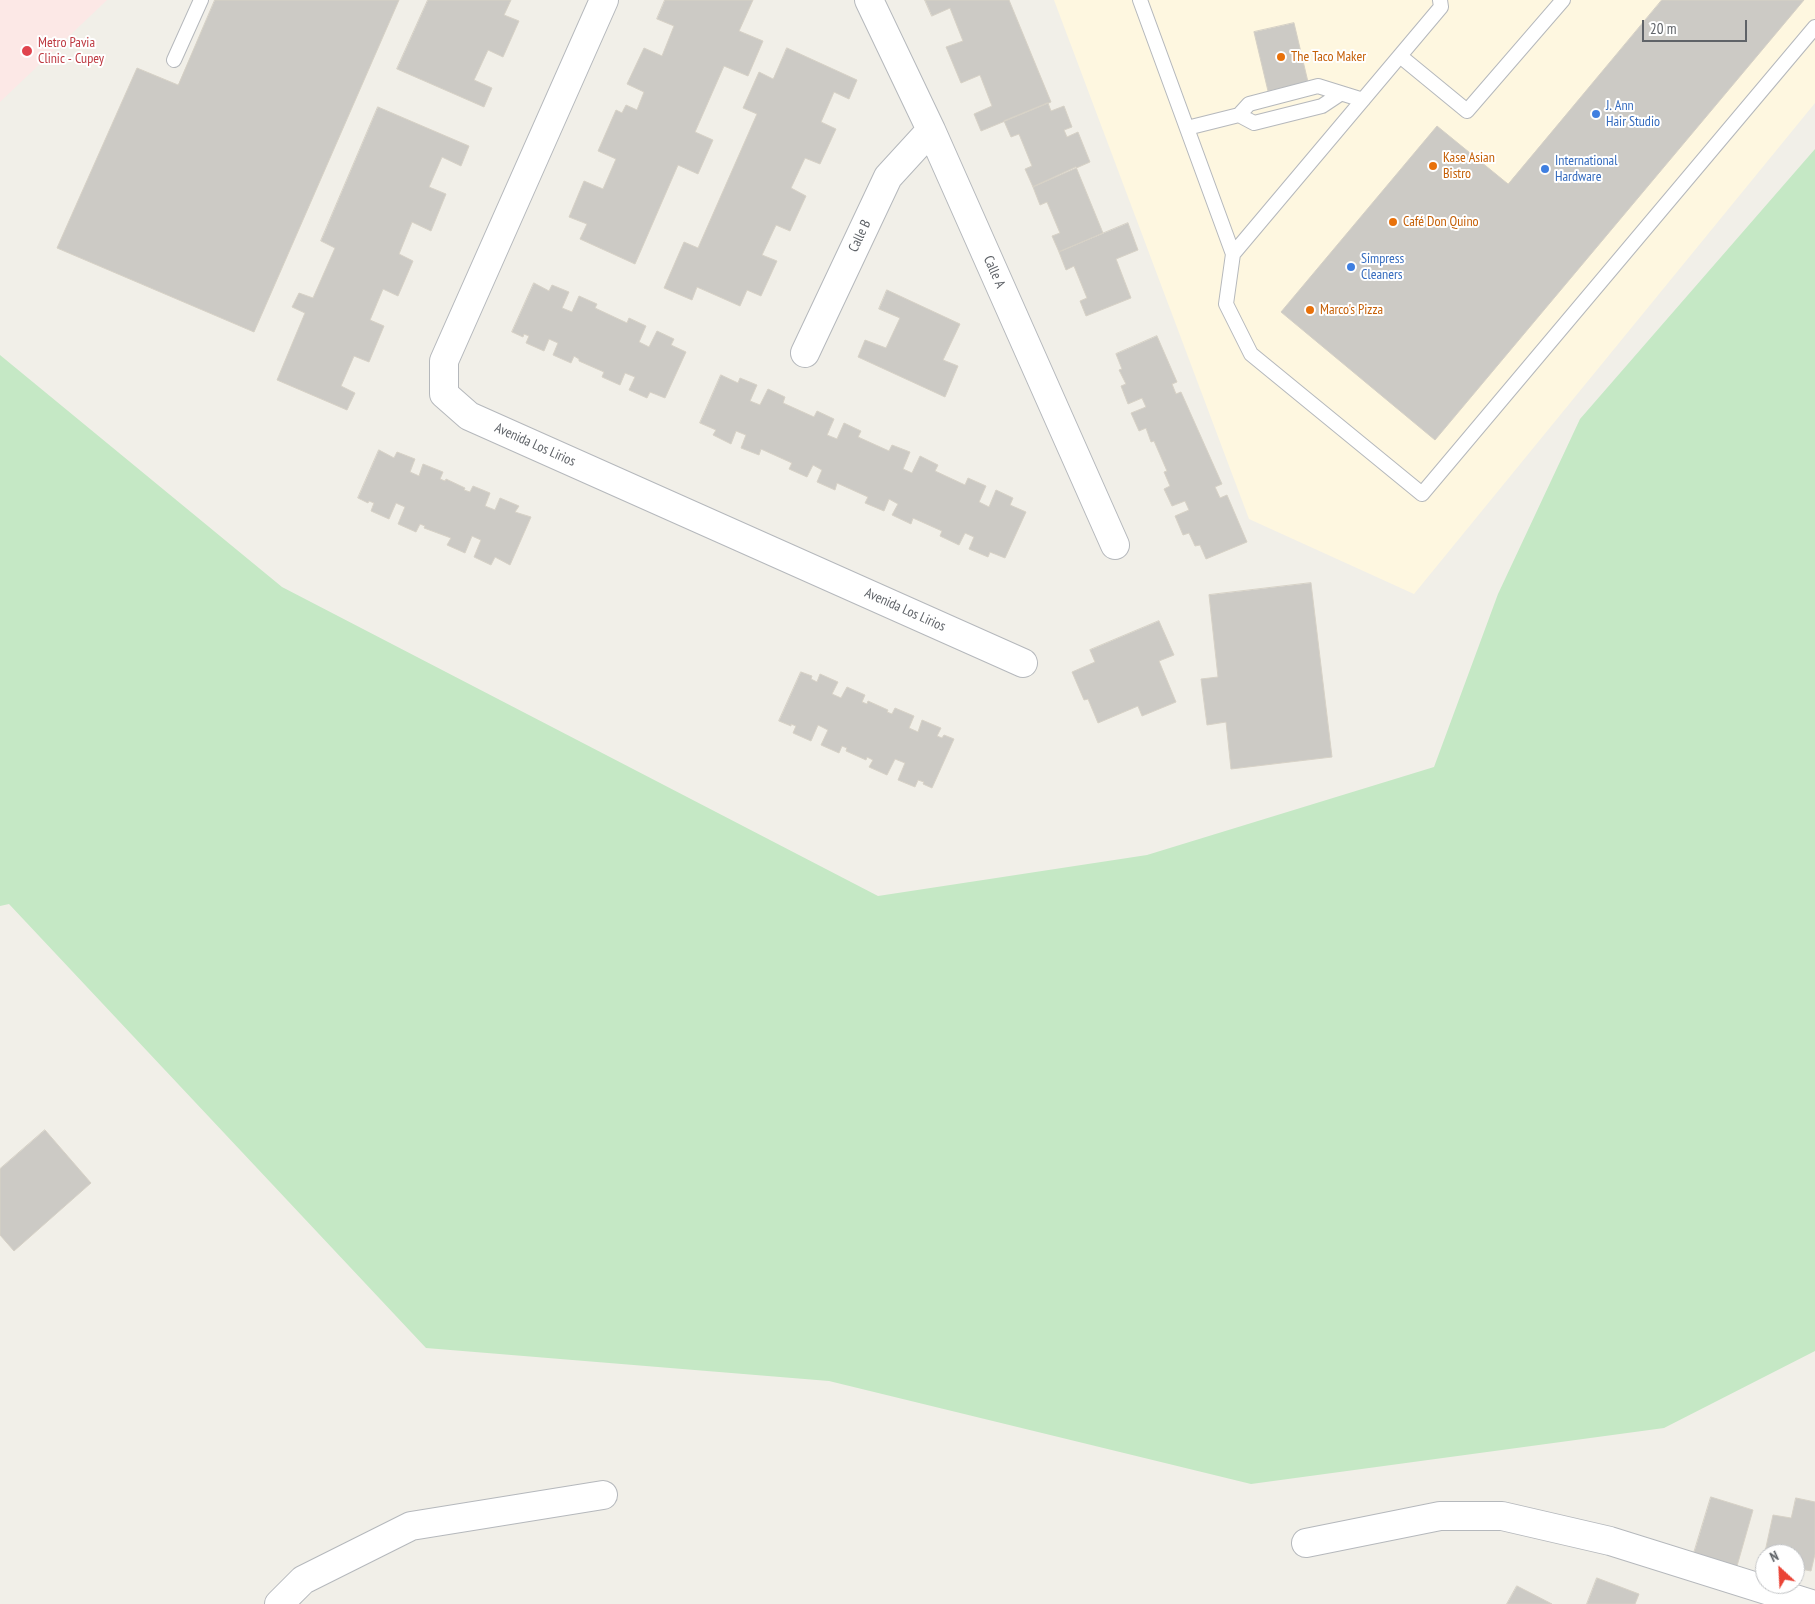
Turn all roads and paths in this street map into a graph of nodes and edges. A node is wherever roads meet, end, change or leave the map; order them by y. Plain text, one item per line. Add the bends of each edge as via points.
1 (201, 0) edge
2 (604, 0) edge
3 (869, 0) edge
4 (1140, 0) edge
5 (1440, 0) edge
6 (1563, 0) edge
7 (1815, 27) edge
8 (1400, 56) junction
9 (174, 60) dead end
10 (1340, 94) junction
11 (1363, 100) junction
12 (1239, 116) junction
13 (1187, 128) junction
14 (931, 130) junction
15 (1233, 254) junction
16 (805, 353) dead end
17 (1115, 545) dead end
18 (1023, 663) dead end
19 (603, 1494) dead end
20 (1306, 1543) dead end
21 (279, 1604) edge
22 (1811, 1604) edge

1 - 9 lane
2 - 18 street, Avenida Los Lirios via 444,361 444,394 469,416
3 - 14 street, Calle A
4 - 13 lane
5 - 8 lane via 1441,7
6 - 8 lane via 1468,111
7 - 15 lane via 1422,494 1250,354 1226,304
8 - 11 lane
10 - 11 lane
10 - 12 lane via 1322,106 1254,123
10 - 12 lane via 1318,86 1249,104
11 - 15 lane
12 - 13 lane
13 - 15 lane
14 - 16 street, Calle B via 888,178
14 - 17 street, Calle A
19 - 21 street via 411,1526 303,1580
20 - 22 street via 1440,1516 1502,1516 1610,1541

